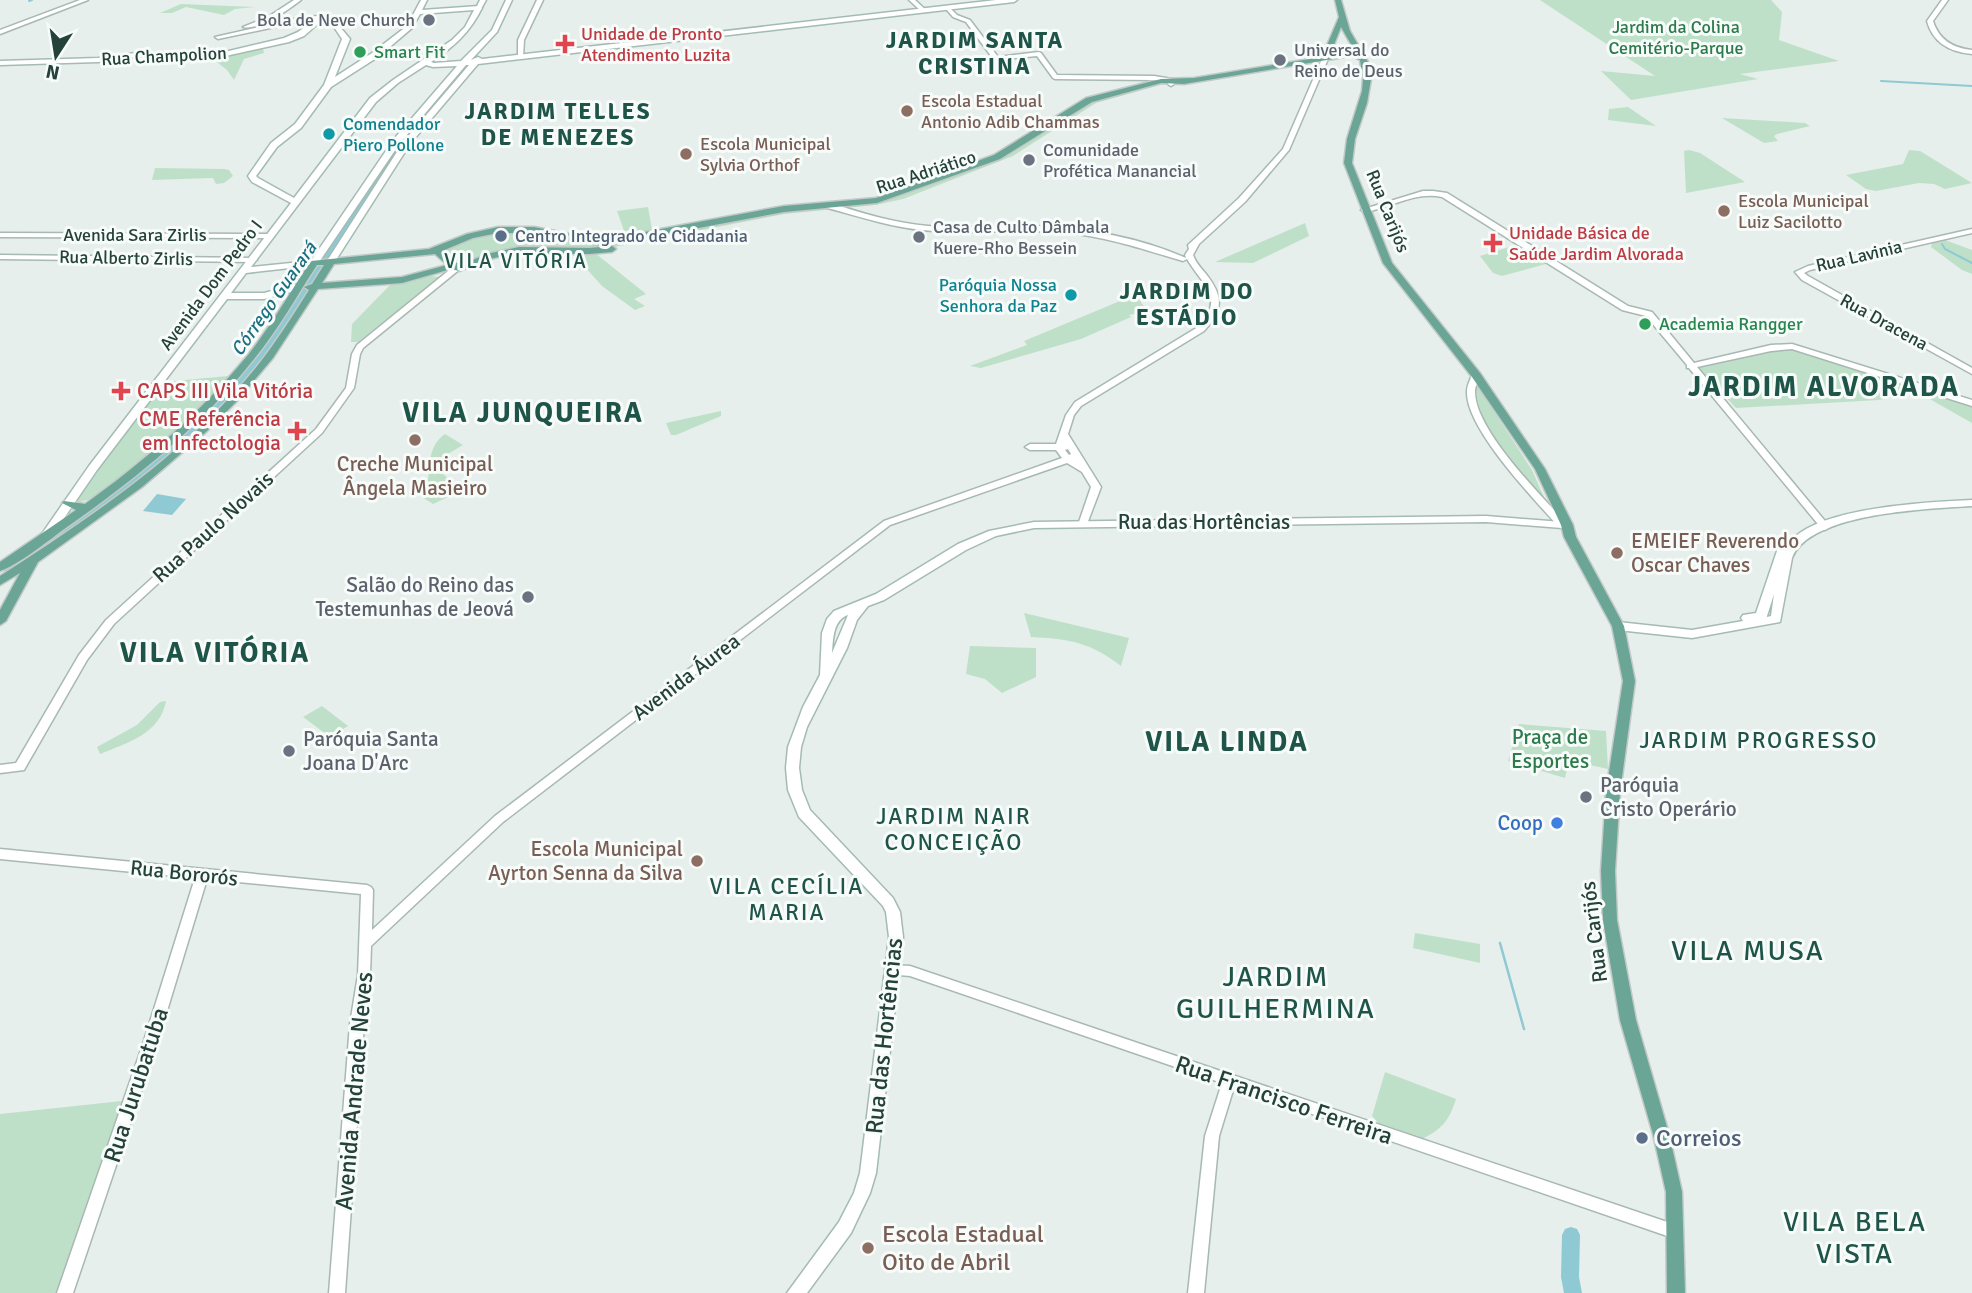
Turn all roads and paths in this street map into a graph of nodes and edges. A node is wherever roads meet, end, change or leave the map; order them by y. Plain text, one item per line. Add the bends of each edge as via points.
1 (85, 0) edge
2 (298, 0) edge
3 (424, 0) edge
4 (509, 0) edge
5 (515, 0) edge
6 (540, 0) edge
7 (912, 0) edge
8 (1013, 0) edge
9 (1338, 0) edge
10 (1945, 0) edge
11 (481, 4) edge
12 (947, 8) junction
13 (924, 11) junction
14 (419, 12) junction
15 (1342, 17) junction
16 (320, 18) junction
17 (0, 32) edge
18 (1335, 32) junction
19 (1348, 33) junction
20 (1355, 52) junction
21 (1972, 52) edge
22 (480, 55) junction
23 (520, 57) junction
24 (1325, 59) junction
25 (425, 61) junction
26 (0, 63) edge
27 (459, 67) junction
28 (412, 69) junction
29 (1192, 80) joint
30 (1170, 82) junction
31 (328, 85) junction
32 (296, 202) junction
33 (837, 209) junction
34 (1365, 210) junction
35 (773, 214) joint
36 (1972, 231) edge
37 (0, 234) edge
38 (1958, 234) junction
39 (270, 236) junction
40 (1972, 239) edge
41 (603, 247) junction
42 (436, 250) junction
43 (0, 257) edge
44 (253, 260) junction
45 (345, 260) junction
46 (1187, 260) junction
47 (322, 262) junction
48 (455, 268) junction
49 (245, 270) junction
50 (1800, 271) joint
51 (431, 273) junction
52 (446, 276) junction
53 (339, 282) junction
54 (307, 287) junction
55 (225, 296) junction
56 (1690, 366) junction
57 (1972, 370) edge
58 (1476, 375) junction
59 (1972, 403) edge
60 (1065, 436) junction
61 (1030, 447) dead end
62 (1059, 448) junction
63 (1071, 454) junction
64 (1042, 470) junction
65 (1972, 497) edge
66 (68, 503) junction
67 (1972, 503) edge
68 (88, 507) junction
69 (59, 517) junction
70 (1084, 523) junction
71 (1564, 525) junction
72 (1823, 525) junction
73 (40, 548) junction
74 (0, 567) edge
75 (0, 581) edge
76 (21, 584) junction
77 (0, 621) edge
78 (1616, 622) junction
79 (0, 769) edge
80 (0, 855) edge
81 (202, 875) junction
82 (368, 890) joint
83 (366, 943) junction
84 (892, 970) junction
85 (1229, 1081) junction
86 (1676, 1232) junction
87 (65, 1293) edge
88 (337, 1293) edge
89 (796, 1293) edge
90 (1196, 1293) edge
91 (1676, 1293) edge

1 - 17 street
2 - 16 street via 270,18 219,37
3 - 14 main road
4 - 22 main road
5 - 22 main road via 502,31
6 - 23 street via 521,40
7 - 13 street
8 - 12 main road
9 - 15 main road
10 - 21 street via 1930,25 1952,49
11 - 14 main road
11 - 25 main road, Avenida Dom Pedro I via 464,32
12 - 13 main road
12 - 30 street via 968,21 996,59 1039,54 1055,77
13 - 23 main road
14 - 31 main road via 413,24 381,50
15 - 18 main road
15 - 19 main road
16 - 26 main road, Rua Champolion via 286,40 212,57 143,54
16 - 31 main road via 334,23 346,39
18 - 19 main road
18 - 24 main road
19 - 20 main road
20 - 24 main road, Rua Adriático
20 - 34 main road, Rua Carijós via 1367,71 1366,86 1347,152
22 - 23 main road via 491,61
22 - 27 main road
22 - 27 main road
22 - 47 main road via 407,143
24 - 29 main road, Rua Adriático
24 - 46 street via 1286,150 1195,244
25 - 27 main road
25 - 28 main road, Avenida Dom Pedro I
27 - 28 main road
27 - 47 main road via 397,141
28 - 32 main road, Avenida Dom Pedro I via 373,100
29 - 30 main road, Rua Adriático
30 - 33 main road, Rua Adriático via 1089,100 997,157 888,197
30 - 33 main road, Rua Adriático via 1097,103 1015,156 943,185 898,202
31 - 32 main road via 298,126 274,145 253,173 256,181
32 - 39 main road, Avenida Dom Pedro I
33 - 35 main road, Rua Adriático
33 - 46 street via 920,228 1082,232
34 - 56 street via 1380,209 1419,192 1444,195 1625,308 1649,314
34 - 58 main road, Rua Carijós via 1392,270
35 - 41 main road, Rua Adriático
36 - 38 street, Rua Lavinia
37 - 39 street, Avenida Sara Zirlis
38 - 40 street
38 - 50 street, Rua Lavinia
39 - 44 main road, Avenida Dom Pedro I
41 - 42 main road, Rua Adriático via 522,229 484,231
41 - 48 main road, Rua Adriático via 569,253 517,251
42 - 45 main road, Rua Adriático
42 - 48 main road
43 - 44 street, Rua Alberto Zirlis
44 - 49 main road, Avenida Dom Pedro I
45 - 47 main road
45 - 53 main road via 352,266 350,275
46 - 60 street via 1188,268 1209,286 1217,305 1215,313 1208,323 1078,404
47 - 49 main road
47 - 54 main road
47 - 54 main road
48 - 51 main road
48 - 52 street, Rua Paulo Novais
49 - 55 main road, Avenida Dom Pedro I
50 - 57 street, Rua Dracena via 1805,278
51 - 52 main road
51 - 53 main road via 396,280
52 - 79 street, Rua Paulo Novais via 360,346 350,388 319,431 105,628 20,767
53 - 54 main road
54 - 55 main road via 264,296
54 - 68 main road via 222,391 159,451
54 - 73 main road via 261,367 189,441 110,506
55 - 66 main road, Avenida Dom Pedro I
56 - 59 street via 1792,346
56 - 72 street
58 - 71 main road, Rua Carijós via 1544,474
58 - 71 street, Rua Carijós via 1471,386 1476,413 1488,436
60 - 62 street
60 - 63 street
61 - 62 street
62 - 63 street
62 - 64 street
63 - 64 street, Avenida Áurea
63 - 70 street via 1097,490
64 - 83 street, Avenida Áurea via 887,523 499,818
65 - 72 main road via 1879,505
66 - 68 main road
66 - 69 main road, Avenida Dom Pedro I
67 - 72 main road via 1879,511
68 - 69 main road
68 - 73 main road
69 - 73 main road, Avenida Dom Pedro I
70 - 71 main road, Rua das Hortências via 1486,519
70 - 84 main road, Rua das Hortências via 1034,525 985,536 866,604 852,615 842,645 796,735 796,795 804,813 888,902 896,929
71 - 78 main road, Rua Carijós
72 - 78 main road via 1795,542 1788,553 1776,619 1692,634
73 - 74 main road
73 - 75 main road
73 - 76 main road, Avenida Dom Pedro I
75 - 76 main road
76 - 77 main road, Avenida Dom Pedro I
78 - 86 main road, Rua Carijós via 1629,681 1613,792 1610,920 1628,1020 1671,1173
80 - 81 street, Rua Bororós
81 - 82 street, Rua Bororós
81 - 87 street, Rua Jurubatuba
82 - 83 street, Avenida Andrade Neves
83 - 88 street, Avenida Andrade Neves
84 - 85 street, Rua Francisco Ferreira via 910,971
84 - 89 main road, Rua das Hortências via 866,1184 846,1227
85 - 86 street, Rua Francisco Ferreira
85 - 90 street via 1212,1136
86 - 91 main road, Rua Carijós

